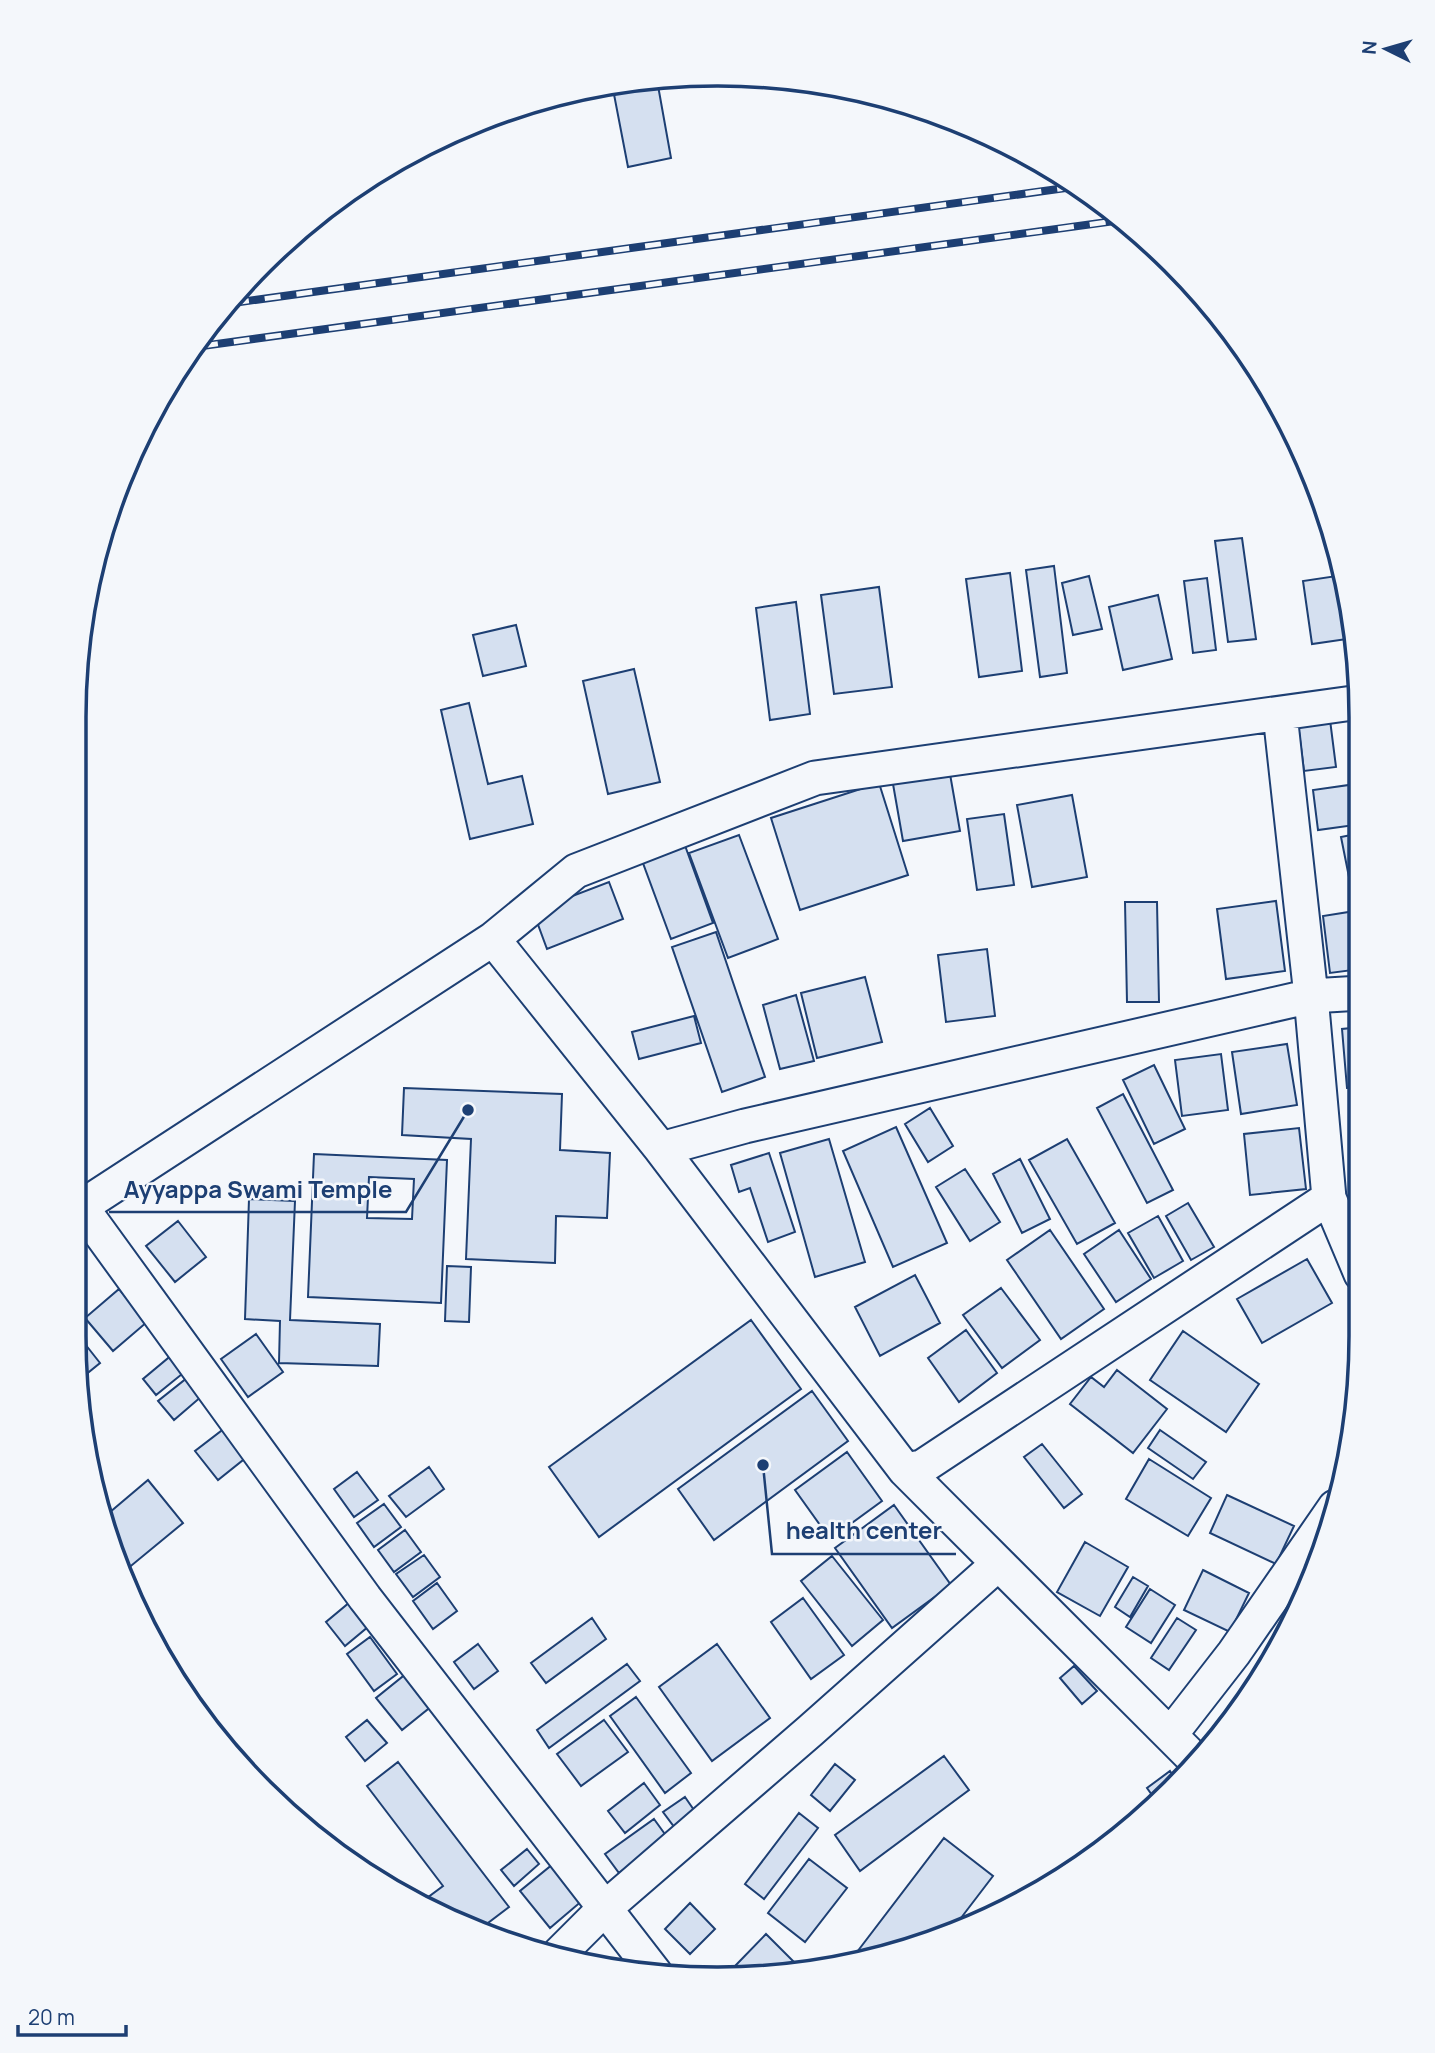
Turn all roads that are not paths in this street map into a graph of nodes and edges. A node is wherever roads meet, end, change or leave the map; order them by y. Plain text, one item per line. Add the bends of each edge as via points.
1 (1349, 704) edge
2 (1280, 714) junction
3 (493, 939) junction
4 (1349, 994) edge
5 (1311, 996) junction
6 (660, 1149) junction
7 (1329, 1198) junction
8 (86, 1201) edge
9 (86, 1220) edge
10 (1349, 1244) edge
11 (905, 1470) junction
12 (1318, 1531) edge
13 (998, 1564) junction
14 (1171, 1734) junction
15 (1190, 1754) edge
16 (604, 1909) junction
17 (565, 1948) edge
18 (646, 1963) edge

1 - 2 street
2 - 3 street via 815,778 576,871
2 - 5 street
3 - 6 street
3 - 8 street
4 - 5 street
5 - 6 street
5 - 7 street
6 - 11 street
7 - 10 street
7 - 11 street via 922,1467
9 - 16 street via 365,1598
11 - 13 street
12 - 14 street via 1234,1654
13 - 14 street
13 - 16 street
14 - 15 street
16 - 17 street
16 - 18 street

